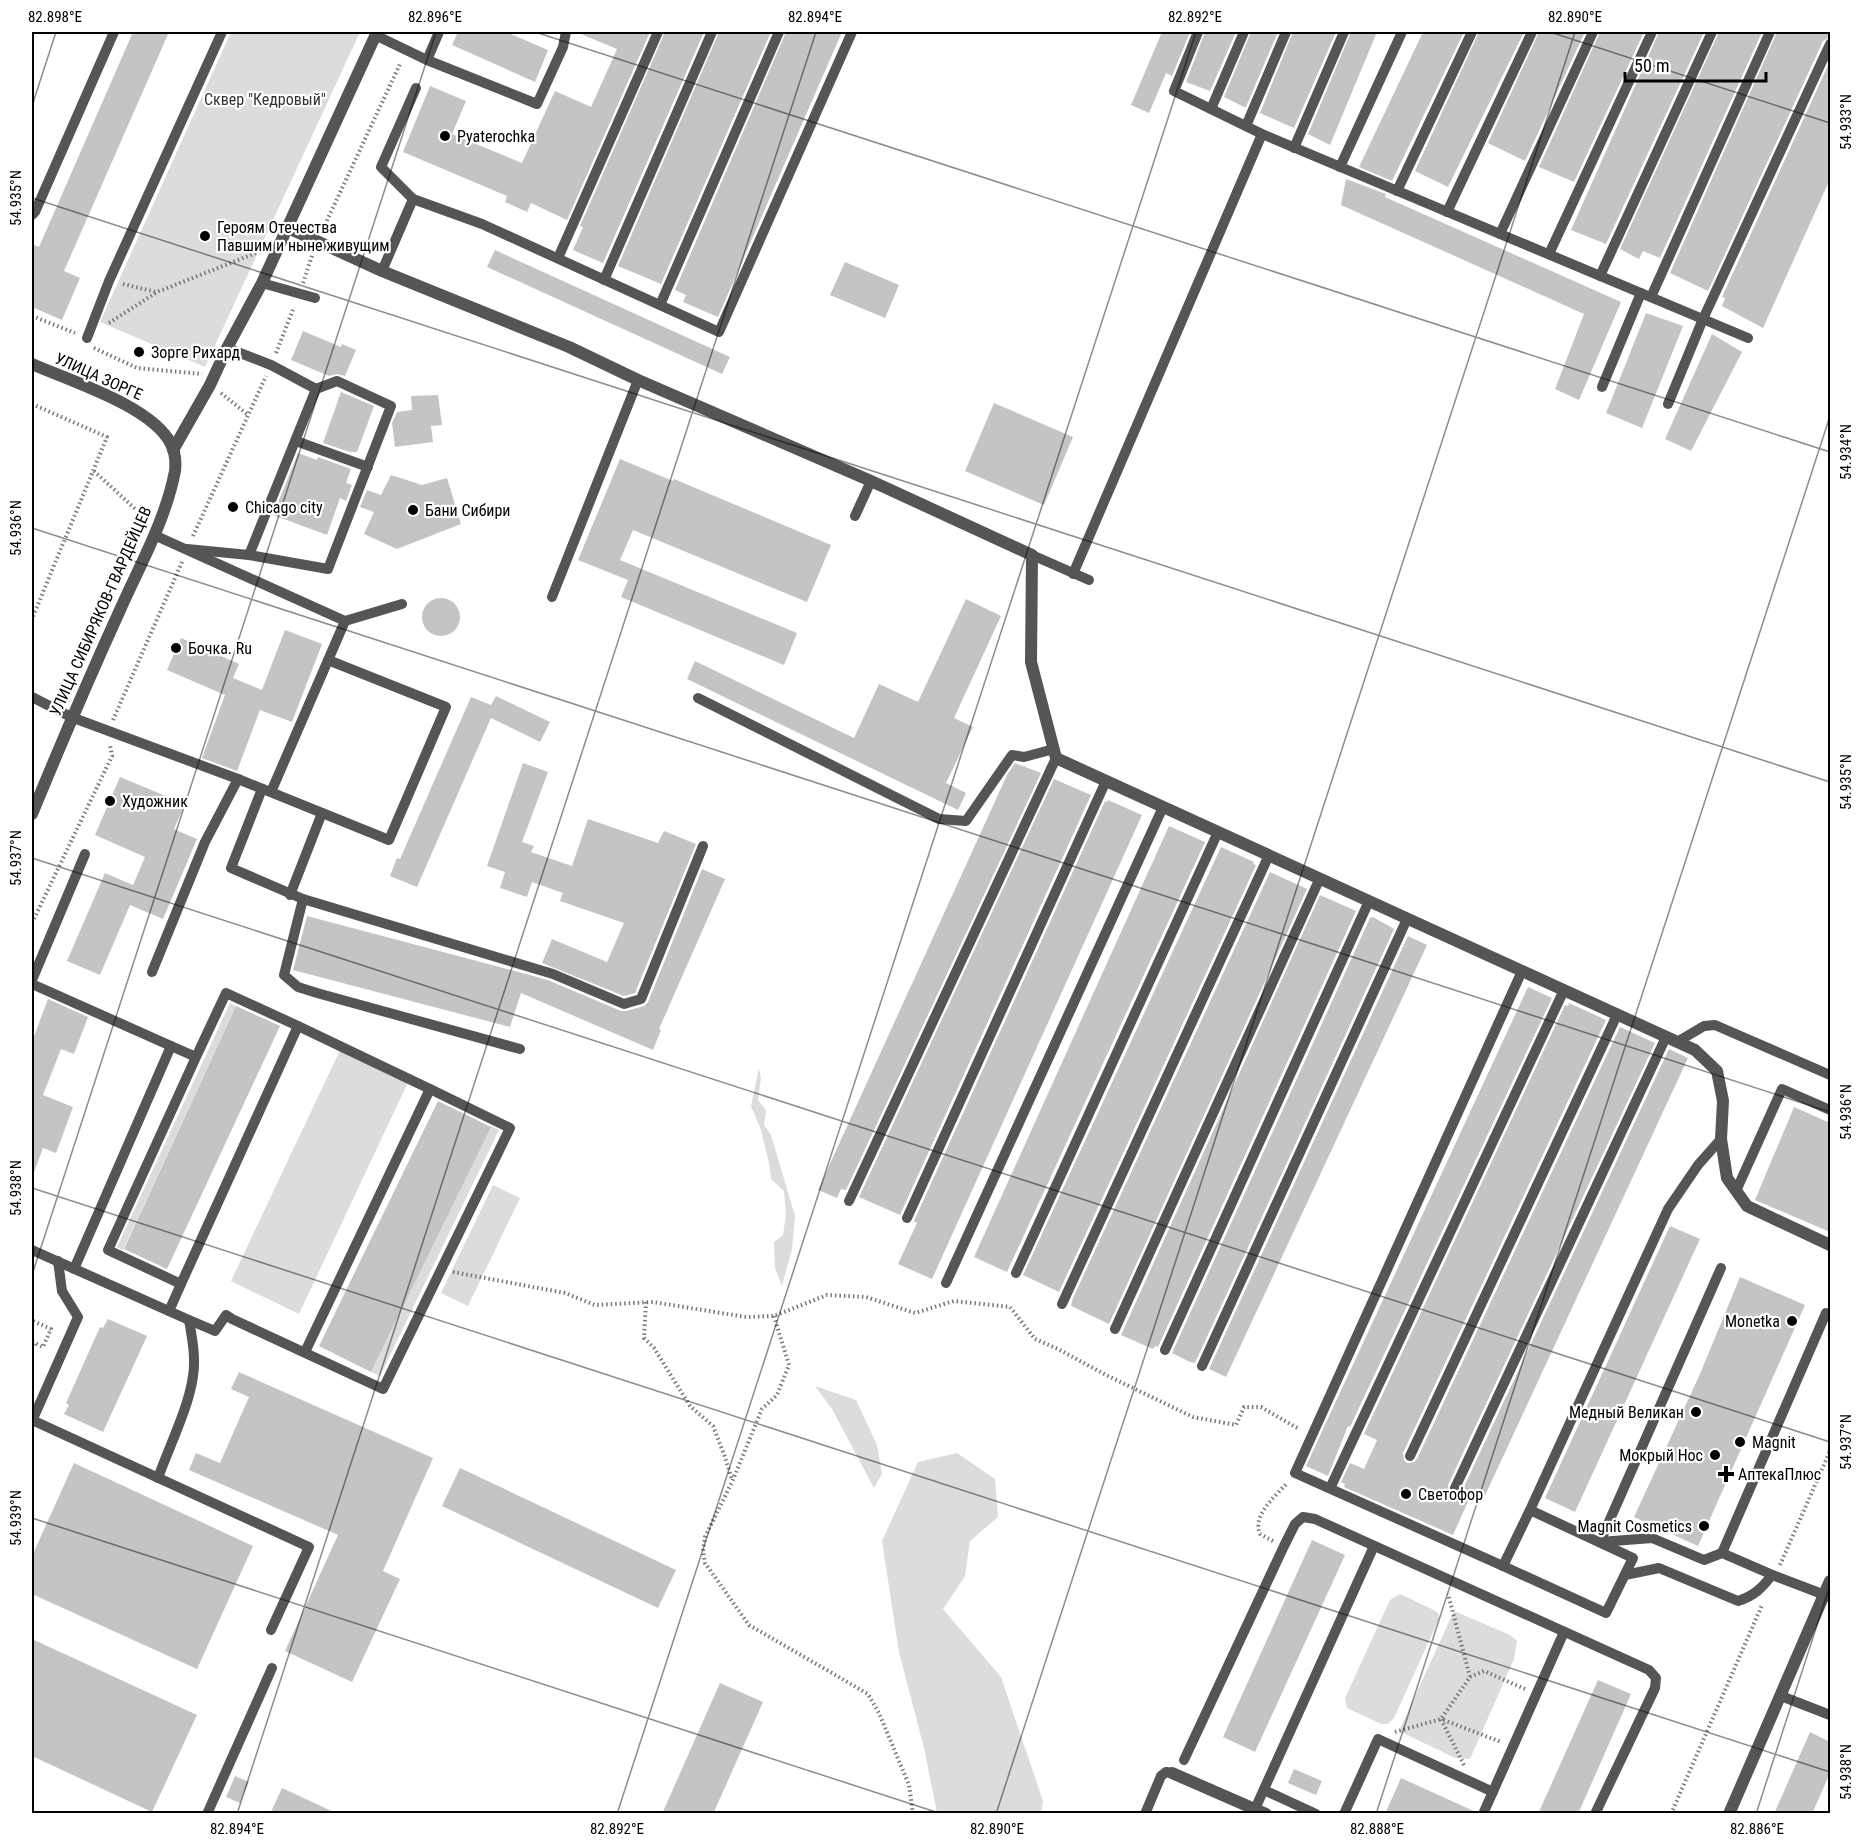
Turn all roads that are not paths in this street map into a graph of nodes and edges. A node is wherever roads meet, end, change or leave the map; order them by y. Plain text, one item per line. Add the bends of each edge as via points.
1 (114, 32) edge
2 (222, 32) edge
3 (439, 32) edge
4 (566, 32) edge
5 (658, 32) edge
6 (711, 32) edge
7 (779, 32) edge
8 (852, 32) edge
9 (1198, 32) edge
10 (1244, 32) edge
11 (1286, 32) edge
12 (1344, 32) edge
13 (1402, 32) edge
14 (1472, 32) edge
15 (1532, 32) edge
16 (1593, 32) edge
17 (1652, 32) edge
18 (1712, 32) edge
19 (1770, 32) edge
20 (376, 33) edge
21 (1830, 44) edge
22 (427, 60) junction
23 (416, 88) dead end
24 (1211, 109) junction
25 (1246, 126) junction
26 (1262, 134) junction
27 (1294, 148) junction
28 (1340, 167) junction
29 (1397, 191) junction
30 (413, 198) junction
31 (1447, 212) junction
32 (32, 215) edge
33 (286, 227) junction
34 (1500, 234) junction
35 (1549, 254) junction
36 (558, 258) junction
37 (382, 271) junction
38 (1600, 276) junction
39 (604, 280) junction
40 (262, 283) junction
41 (1646, 295) junction
42 (315, 298) dead end
43 (660, 305) junction
44 (1703, 319) junction
45 (87, 338) road end
46 (1748, 338) dead end
47 (227, 348) junction
48 (32, 364) edge
49 (638, 380) junction
50 (1602, 387) dead end
51 (316, 389) junction
52 (1668, 404) dead end
53 (296, 441) junction
54 (173, 450) junction
55 (368, 467) junction
56 (871, 481) junction
57 (855, 516) dead end
58 (154, 535) junction
59 (188, 549) junction
60 (249, 555) junction
61 (1032, 555) junction
62 (1073, 574) junction
63 (1089, 580) dead end
64 (552, 597) dead end
65 (402, 604) dead end
66 (345, 621) junction
67 (328, 660) junction
68 (32, 697) edge
69 (698, 698) dead end
70 (71, 717) junction
71 (1055, 753) junction
72 (238, 779) junction
73 (1106, 781) junction
74 (267, 791) junction
75 (1162, 807) junction
76 (322, 813) junction
77 (32, 814) edge
78 (1218, 832) junction
79 (703, 846) dead end
80 (85, 854) dead end
81 (1269, 855) junction
82 (1320, 878) junction
83 (290, 895) junction
84 (303, 899) junction
85 (1370, 901) junction
86 (1407, 919) junction
87 (1521, 971) junction
88 (152, 972) dead end
89 (32, 982) edge
90 (1564, 990) junction
91 (1617, 1015) junction
92 (298, 1026) junction
93 (1672, 1040) junction
94 (171, 1046) junction
95 (520, 1049) dead end
96 (196, 1058) junction
97 (1830, 1076) edge
98 (430, 1089) junction
99 (1830, 1110) edge
100 (1721, 1138) junction
101 (1736, 1191) junction
102 (849, 1201) dead end
103 (907, 1218) dead end
104 (1830, 1245) edge
105 (32, 1250) edge
106 (58, 1262) junction
107 (1721, 1268) dead end
108 (75, 1269) junction
109 (1016, 1273) dead end
110 (946, 1283) dead end
111 (181, 1284) junction
112 (1062, 1304) dead end
113 (170, 1311) junction
114 (1826, 1313) dead end
115 (189, 1320) junction
116 (1115, 1329) dead end
117 (1165, 1350) dead end
118 (304, 1352) junction
119 (1202, 1366) dead end
120 (32, 1420) edge
121 (1410, 1456) dead end
122 (158, 1478) junction
123 (1332, 1484) dead end
124 (1455, 1488) dead end
125 (1530, 1510) junction
126 (1600, 1542) junction
127 (1374, 1546) junction
128 (1722, 1553) junction
129 (1503, 1566) junction
130 (1625, 1575) junction
131 (1773, 1576) junction
132 (1830, 1581) edge
133 (1828, 1596) edge
134 (271, 1630) dead end
135 (1564, 1632) junction
136 (272, 1668) dead end
137 (1781, 1696) junction
138 (1830, 1715) edge
139 (1184, 1760) dead end
140 (1172, 1773) joint
141 (1264, 1790) junction
142 (1492, 1792) junction
143 (1261, 1811) edge
144 (207, 1814) edge
145 (1145, 1814) edge
146 (1316, 1814) edge
147 (1344, 1814) edge
148 (1483, 1814) edge
149 (1595, 1814) edge
150 (1729, 1814) edge

1 - 32 lane
2 - 45 lane
3 - 22 lane
4 - 22 lane via 537,104
5 - 36 lane
6 - 39 lane
7 - 43 lane
8 - 43 lane via 719,332
9 - 24 lane via 1174,91
10 - 24 lane
11 - 25 lane
12 - 27 lane
13 - 28 lane
14 - 29 lane
15 - 31 lane
16 - 34 lane
17 - 35 lane
18 - 38 lane
19 - 41 lane
20 - 22 lane
20 - 33 street, УЛИЦА СИБИРЯКОВ-ГВАРДЕЙЦЕВ
21 - 44 lane
23 - 30 lane via 381,167
24 - 25 lane
25 - 26 lane
26 - 27 lane
26 - 62 lane
27 - 28 lane
28 - 29 lane
29 - 31 lane
30 - 36 lane
30 - 37 lane
31 - 34 lane
33 - 37 street
33 - 40 street, УЛИЦА СИБИРЯКОВ-ГВАРДЕЙЦЕВ
34 - 35 lane
35 - 38 lane
36 - 39 lane
37 - 49 street via 569,347
38 - 41 lane
39 - 43 lane
40 - 42 lane
40 - 47 street, УЛИЦА СИБИРЯКОВ-ГВАРДЕЙЦЕВ
41 - 44 lane
41 - 50 lane
44 - 46 lane
44 - 52 lane
47 - 51 lane via 272,364
47 - 54 street, УЛИЦА СИБИРЯКОВ-ГВАРДЕЙЦЕВ
48 - 54 street, УЛИЦА ЗОРГЕ via 141,412 162,429
49 - 56 street
49 - 64 lane
51 - 53 lane
51 - 55 lane via 337,381 391,406
53 - 55 lane
53 - 60 lane
54 - 58 street, УЛИЦА СИБИРЯКОВ-ГВАРДЕЙЦЕВ via 175,471
55 - 60 lane via 328,569
56 - 57 lane
56 - 61 street
58 - 59 lane
58 - 70 street, УЛИЦА СИБИРЯКОВ-ГВАРДЕЙЦЕВ
59 - 60 lane
59 - 66 lane
61 - 62 lane
61 - 71 street via 1031,662
62 - 63 lane
65 - 66 lane
66 - 67 lane
67 - 74 lane
67 - 76 lane via 446,707 389,840
68 - 70 lane
69 - 71 lane via 939,819 966,820 1012,755
70 - 72 lane
70 - 77 street, УЛИЦА СИБИРЯКОВ-ГВАРДЕЙЦЕВ
71 - 73 street
71 - 102 lane
72 - 74 lane
72 - 88 lane via 205,842
73 - 75 street
73 - 103 lane
74 - 76 lane
74 - 83 lane via 231,868
75 - 78 street
75 - 110 lane
76 - 83 lane
78 - 81 street
78 - 109 lane
79 - 84 lane via 641,999 624,1004 553,974
80 - 89 lane
81 - 82 street
81 - 112 lane
82 - 85 street
82 - 116 lane
83 - 84 lane
84 - 95 lane via 284,975 298,987
85 - 86 street
85 - 117 lane
86 - 87 street
86 - 119 lane
87 - 90 street
87 - 129 lane via 1295,1473
89 - 94 lane
90 - 91 street
90 - 123 lane
91 - 93 street
91 - 121 lane
92 - 96 lane via 226,993
92 - 98 lane
92 - 111 lane
93 - 97 lane via 1715,1025
93 - 100 street via 1695,1050 1717,1071 1723,1101
93 - 124 lane
94 - 96 lane
94 - 108 lane
96 - 111 lane via 108,1251
98 - 118 lane
98 - 118 lane via 510,1128 383,1389
99 - 101 lane via 1782,1089
100 - 101 street via 1727,1178
100 - 125 lane via 1668,1209
101 - 104 street via 1747,1206
105 - 106 lane
106 - 108 lane
106 - 120 lane via 62,1292 78,1317
107 - 126 lane
108 - 113 lane
111 - 113 lane
113 - 115 lane
114 - 128 lane
115 - 118 lane via 215,1331 226,1315
115 - 122 lane via 193,1375
120 - 122 lane
122 - 134 lane via 309,1547
125 - 126 lane
125 - 129 lane
126 - 128 lane via 1652,1538 1704,1560
126 - 130 lane via 1633,1558
127 - 135 lane
127 - 139 lane via 1315,1519 1303,1517 1294,1524
127 - 141 lane
128 - 131 lane
129 - 130 lane via 1606,1613
130 - 131 lane via 1659,1568 1738,1601 1749,1598
131 - 133 lane
132 - 133 street
133 - 137 street
135 - 142 lane
135 - 149 lane via 1649,1670 1656,1678
136 - 144 lane
137 - 138 lane
137 - 150 street
140 - 143 street
140 - 145 lane via 1161,1776
141 - 143 lane
141 - 146 lane
142 - 147 lane via 1378,1740
142 - 148 lane

